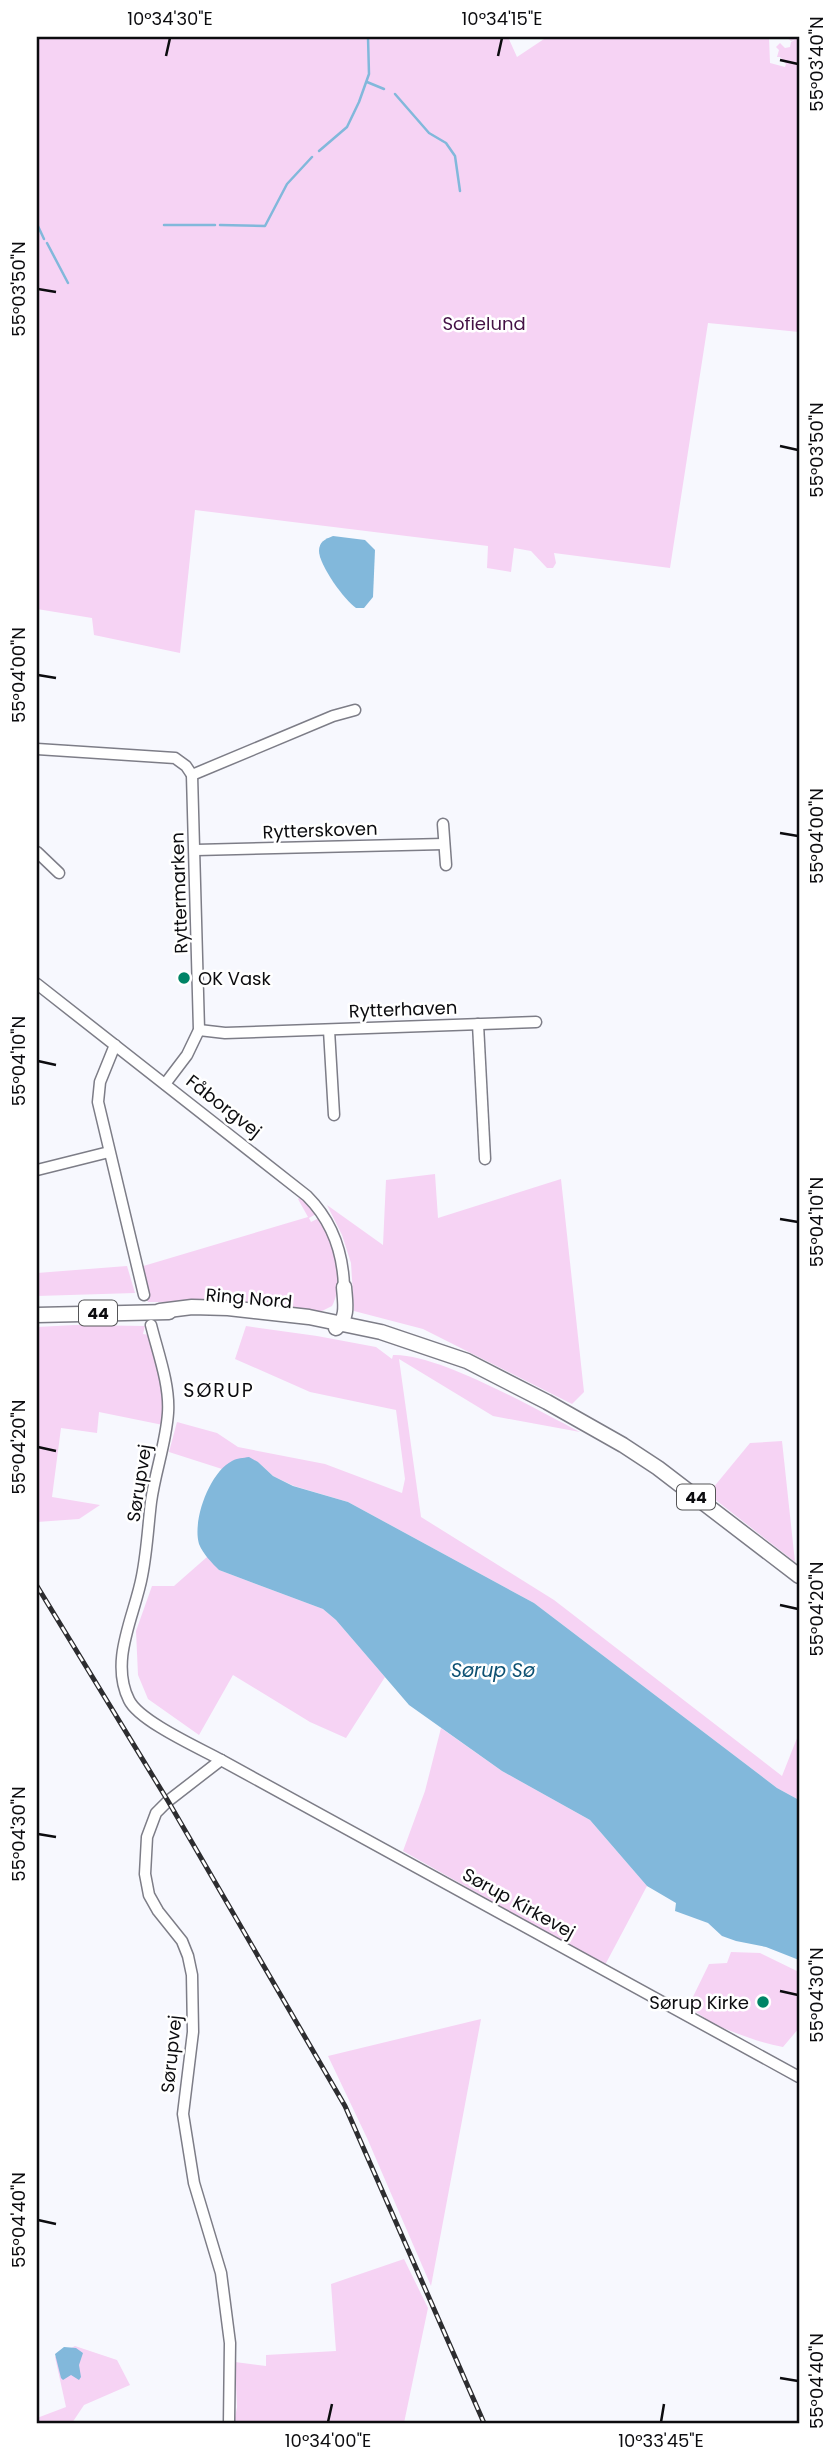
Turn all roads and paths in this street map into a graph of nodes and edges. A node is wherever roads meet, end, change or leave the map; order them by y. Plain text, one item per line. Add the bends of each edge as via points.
1 (355, 710) dead end
2 (37, 749) edge
3 (192, 775) junction
4 (443, 824) dead end
5 (444, 844) junction
6 (196, 850) junction
7 (37, 852) edge
8 (446, 865) dead end
9 (59, 873) dead end
10 (37, 984) edge
11 (536, 1022) dead end
12 (478, 1024) junction
13 (199, 1030) junction
14 (330, 1030) junction
15 (115, 1045) junction
16 (165, 1084) junction
17 (334, 1115) dead end
18 (109, 1152) junction
19 (485, 1158) dead end
20 (37, 1170) edge
21 (344, 1287) joint
22 (144, 1296) dead end
23 (37, 1315) edge
24 (338, 1321) junction
25 (151, 1325) dead end
26 (510, 1384) junction
27 (799, 1576) edge
28 (221, 1760) junction
29 (799, 2077) edge
30 (229, 2423) edge

1 - 3 street
2 - 3 street via 175,758
3 - 6 street, Ryttermarken
4 - 5 street
5 - 6 street, Rytterskoven
5 - 8 street
6 - 13 street, Ryttermarken
7 - 9 street
10 - 15 street, Fåborgvej
11 - 12 street, Rytterhaven
12 - 14 street, Rytterhaven
12 - 19 street, Rytterhaven
13 - 14 street, Rytterhaven
13 - 16 street, Ryttermarken
14 - 17 street, Rytterhaven
15 - 16 street, Fåborgvej
15 - 18 street via 100,1082 98,1102
16 - 21 street, Fåborgvej via 313,1201 336,1239
18 - 20 street
18 - 22 street
21 - 24 main road
23 - 24 main road, Ring Nord / 44 via 160,1311
24 - 26 main road, 44
24 - 26 main road, 44 via 352,1318 426,1340
25 - 28 street, Sørupvej via 168,1410 144,1569 125,1634 122,1677 129,1701 143,1716
26 - 27 main road, 44 via 658,1468
28 - 29 street, Sørup Kirkevej
28 - 30 street, Sørupvej via 156,1813 148,1837 145,1874 149,1895 182,1941 192,1975 194,2032 183,2097 184,2133 222,2273 230,2343

